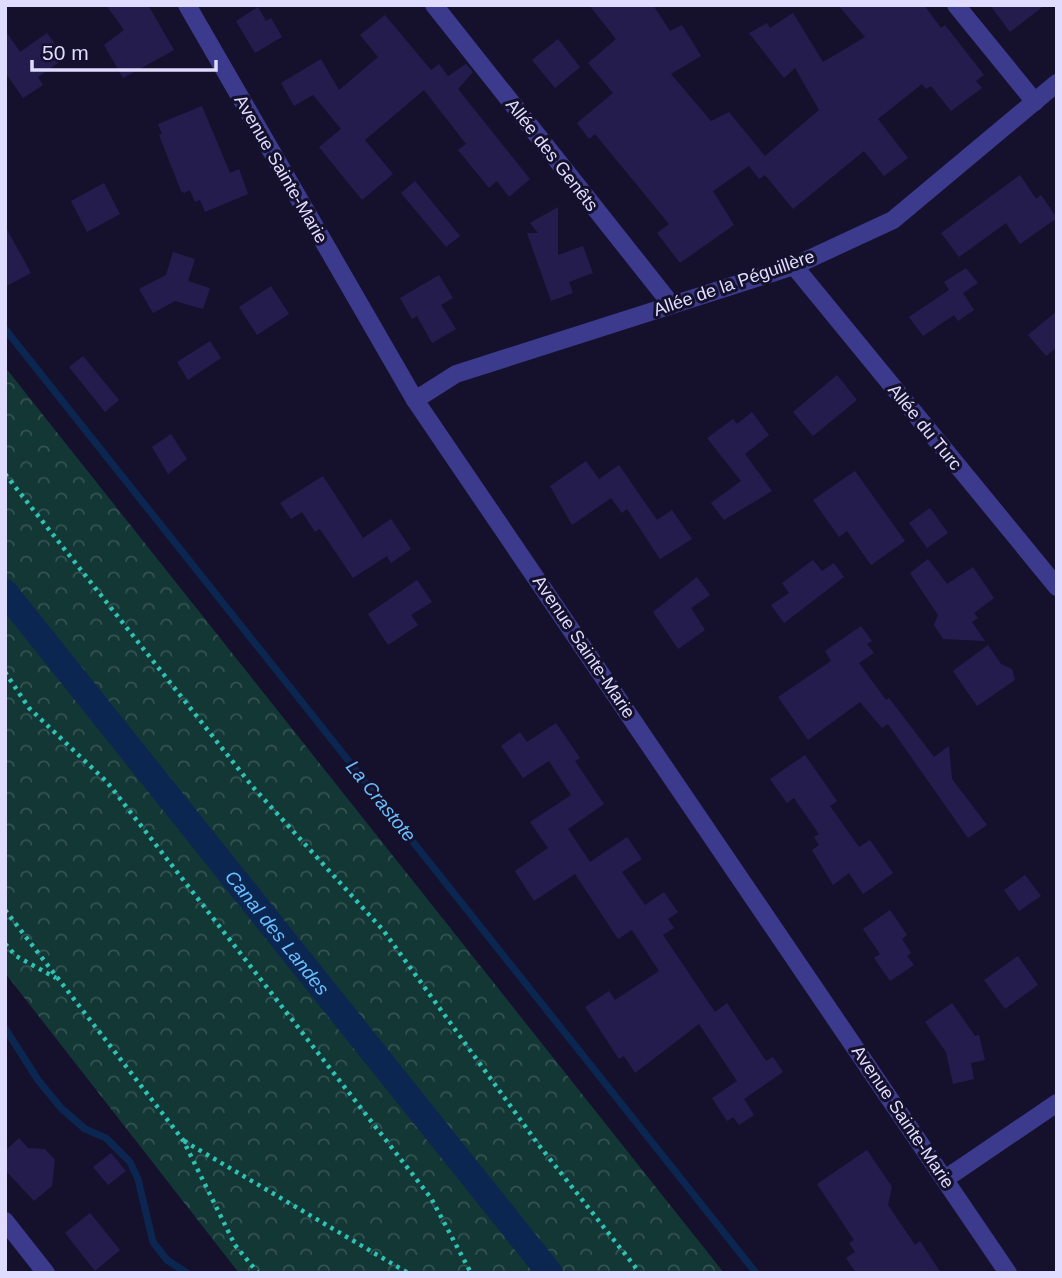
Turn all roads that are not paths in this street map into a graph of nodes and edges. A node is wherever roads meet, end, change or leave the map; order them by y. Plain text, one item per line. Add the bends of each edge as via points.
1 (187, 5) edge
2 (434, 5) edge
3 (956, 5) edge
4 (1057, 83) edge
5 (1035, 102) junction
6 (794, 266) junction
7 (671, 304) junction
8 (415, 400) junction
9 (1057, 587) edge
10 (1057, 1103) edge
11 (945, 1179) junction
12 (5, 1221) edge
13 (46, 1273) edge
14 (1009, 1273) edge

1 - 8 street, Avenue Sainte-Marie
2 - 7 street, Allée des Genêts
3 - 5 street
4 - 5 street, Allée de la Péguillère
5 - 6 street, Allée de la Péguillère via 893,220
6 - 7 street, Allée de la Péguillère
6 - 9 street, Allée du Turc
7 - 8 street, Allée de la Péguillère via 456,374
8 - 11 street, Avenue Sainte-Marie
10 - 11 street
11 - 14 street, Avenue Sainte-Marie
12 - 13 street

